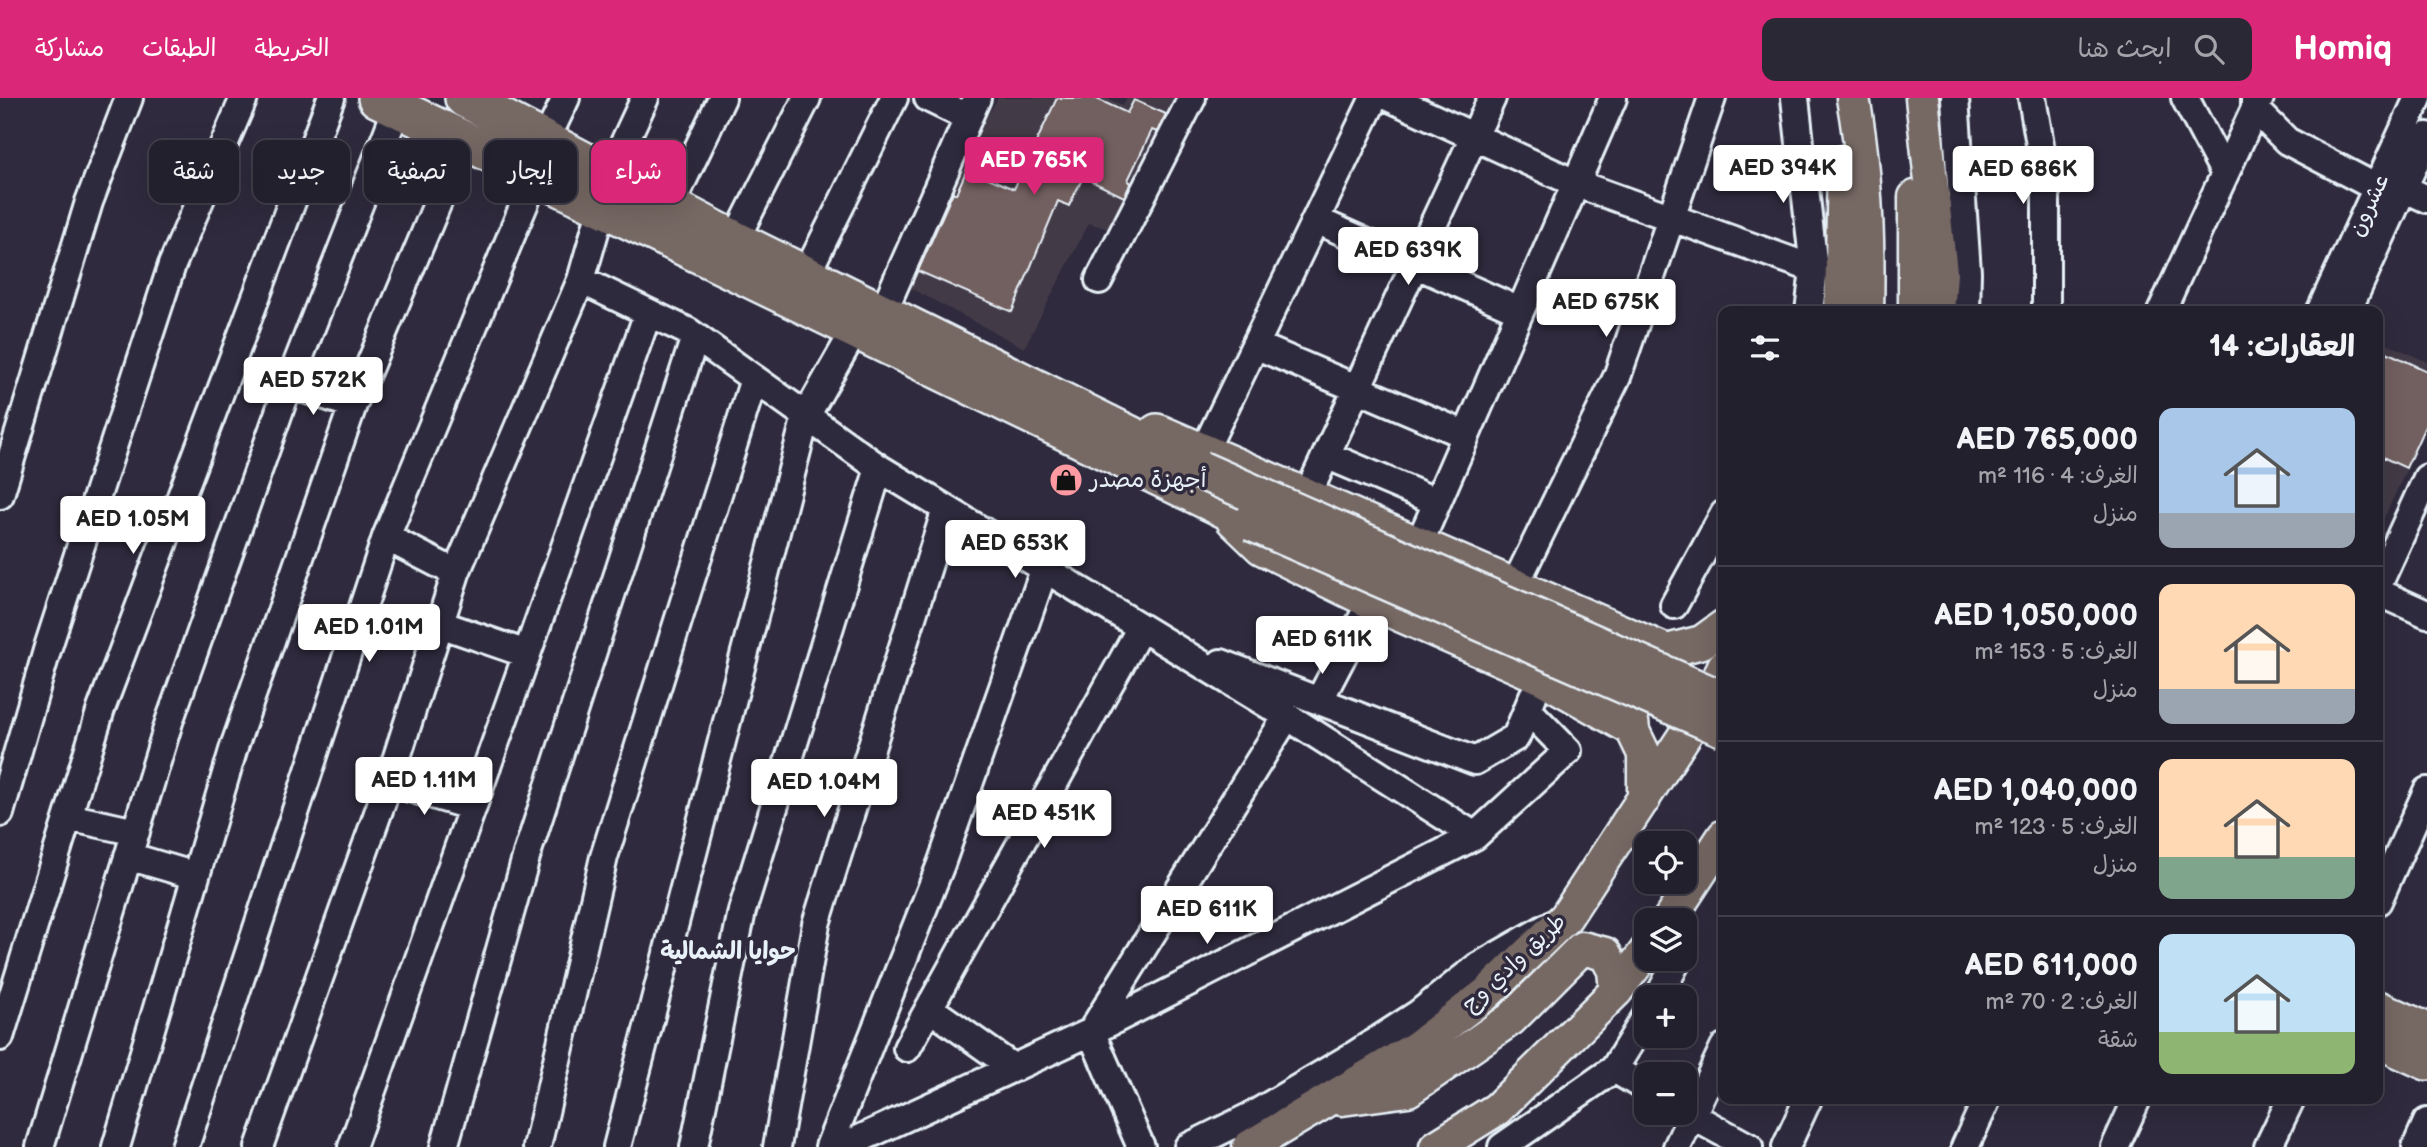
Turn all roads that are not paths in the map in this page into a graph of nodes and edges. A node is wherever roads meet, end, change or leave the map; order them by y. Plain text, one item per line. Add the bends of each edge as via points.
1 (129, 98) edge
2 (244, 98) edge
3 (331, 98) edge
4 (566, 98) edge
5 (645, 98) edge
6 (722, 98) edge
7 (807, 98) edge
8 (894, 98) edge
9 (928, 98) edge
10 (1192, 98) edge
11 (1374, 98) edge
12 (1390, 98) edge
13 (1492, 98) edge
14 (1613, 98) edge
15 (1712, 98) edge
16 (1795, 98) edge
17 (1837, 98) edge
18 (1853, 98) edge
19 (1904, 98) edge
20 (1922, 98) edge
21 (1955, 98) edge
22 (2032, 98) edge
23 (2185, 98) edge
24 (2418, 98) edge
25 (483, 102) edge
26 (2256, 102) edge
27 (387, 103) edge
28 (972, 108) edge
29 (1476, 136) junction
30 (2427, 136) edge
31 (464, 140) edge
32 (546, 140) joint
33 (627, 140) edge
34 (577, 166) edge
35 (2225, 174) junction
36 (591, 178) edge
37 (1575, 183) junction
38 (2377, 188) junction
39 (2415, 193) edge
40 (438, 203) edge
41 (525, 203) edge
42 (602, 203) edge
43 (632, 203) edge
44 (662, 203) edge
45 (671, 205) junction
46 (1672, 218) junction
47 (1315, 220) junction
48 (736, 240) junction
49 (1416, 264) junction
50 (1814, 269) junction
51 (806, 275) junction
52 (1099, 280) dead end
53 (581, 281) junction
54 (1811, 306) edge
55 (1841, 306) edge
56 (1867, 306) edge
57 (1915, 306) edge
58 (1938, 306) edge
59 (1966, 306) edge
60 (2046, 306) edge
61 (2164, 306) edge
62 (2323, 306) edge
63 (2350, 306) edge
64 (1520, 311) junction
65 (649, 313) junction
66 (869, 321) junction
67 (695, 337) junction
68 (1255, 345) junction
69 (754, 379) junction
70 (289, 384) junction
71 (1357, 390) junction
72 (353, 405) junction
73 (806, 416) junction
74 (1466, 435) junction
75 (1326, 455) junction
76 (1202, 461) junction
77 (879, 468) junction
78 (2427, 478) edge
79 (0, 495) edge
80 (1307, 496) junction
81 (1437, 502) junction
82 (946, 509) junction
83 (1237, 514) junction
84 (1718, 525) edge
85 (386, 537) junction
86 (1419, 544) junction
87 (1044, 570) junction
88 (456, 573) junction
89 (2383, 573) edge
90 (1515, 586) junction
91 (2383, 594) edge
92 (1371, 600) junction
93 (1674, 605) dead end
94 (2427, 614) edge
95 (440, 624) junction
96 (1718, 630) edge
97 (1146, 632) junction
98 (1663, 652) joint
99 (527, 654) junction
100 (1540, 674) junction
101 (1718, 680) edge
102 (1718, 698) edge
103 (1319, 701) junction
104 (1528, 710) junction
105 (1287, 716) junction
106 (1718, 724) edge
107 (1630, 725) joint
108 (389, 782) junction
109 (2427, 790) edge
110 (1644, 799) junction
111 (473, 807) junction
112 (0, 813) edge
113 (68, 817) junction
114 (1475, 836) junction
115 (132, 844) junction
116 (1718, 849) edge
117 (196, 876) junction
118 (1701, 884) edge
119 (2383, 890) edge
120 (1680, 908) edge
121 (1566, 917) junction
122 (1634, 967) edge
123 (1616, 991) junction
124 (929, 1008) junction
125 (2383, 1012) edge
126 (1091, 1032) junction
127 (2427, 1032) edge
128 (1634, 1036) edge
129 (0, 1037) edge
130 (2383, 1041) edge
131 (907, 1048) dead end
132 (1718, 1058) edge
133 (2427, 1061) edge
134 (1014, 1068) junction
135 (1614, 1069) junction
136 (1634, 1081) edge
137 (1697, 1097) edge
138 (1328, 1100) junction
139 (1806, 1104) edge
140 (1985, 1104) edge
141 (2135, 1104) edge
142 (2289, 1104) edge
143 (1697, 1119) edge
144 (2427, 1122) edge
145 (1684, 1125) edge
146 (40, 1147) edge
147 (116, 1147) edge
148 (185, 1147) edge
149 (258, 1147) edge
150 (352, 1147) edge
151 (444, 1147) edge
152 (537, 1147) edge
153 (617, 1147) edge
154 (694, 1147) edge
155 (777, 1147) edge
156 (829, 1147) edge
157 (842, 1147) edge
158 (1140, 1147) edge
159 (1188, 1147) edge
160 (1249, 1147) edge
161 (1436, 1147) edge
162 (1502, 1147) edge
163 (1677, 1147) edge
164 (1749, 1147) edge
165 (1786, 1147) edge
166 (1965, 1147) edge
167 (2115, 1147) edge
168 (2269, 1147) edge
169 (2416, 1147) edge

1 - 79 street via 89,202
2 - 112 street via 172,265 48,647
3 - 113 street via 101,709
4 - 32 street
5 - 33 street
6 - 45 street
7 - 48 street
8 - 51 street
9 - 28 street
10 - 52 street
11 - 47 street
12 - 29 street
13 - 29 street
14 - 37 street
15 - 46 street
16 - 50 street
17 - 55 main road via 1845,171
18 - 56 main road via 1864,177
19 - 57 main road via 1916,198
20 - 58 main road via 1941,274
21 - 59 street
22 - 60 street via 2046,179
23 - 35 street
24 - 38 street, عشرون
25 - 32 highway
26 - 35 street
26 - 38 street via 2287,141
27 - 31 highway
27 - 70 street
28 - 66 street
29 - 37 street
29 - 49 street
30 - 39 street, عشرون
34 - 36 highway
35 - 61 street
37 - 46 street
37 - 64 street
38 - 62 street, عشرون
39 - 63 street, عشرون
40 - 72 street
41 - 85 street
42 - 53 street
43 - 66 highway
44 - 45 highway
45 - 48 highway
46 - 50 street
46 - 90 street via 1617,377
47 - 49 street
47 - 68 street
48 - 51 highway
49 - 64 street
49 - 71 street
50 - 54 street
51 - 66 highway
53 - 65 street
53 - 88 street
64 - 74 street
65 - 67 street
65 - 99 street
66 - 73 street
66 - 76 highway via 1017,377
66 - 83 highway
67 - 69 street
67 - 151 street via 527,853
68 - 71 street
68 - 76 street
69 - 73 street
69 - 152 street via 604,857
70 - 72 street
70 - 115 street via 169,722
71 - 74 street
71 - 75 street
72 - 117 street via 234,747
73 - 77 street
73 - 153 street
74 - 81 street
75 - 80 street
75 - 81 street
76 - 80 highway
76 - 102 highway, bridge
77 - 82 street
77 - 154 street via 742,911
78 - 89 street
80 - 86 highway
81 - 86 street
82 - 87 street
82 - 155 street via 816,923
83 - 92 highway via 1263,546
83 - 106 highway, bridge
84 - 93 street
85 - 88 street
85 - 148 street
86 - 90 highway
87 - 97 street
87 - 156 street via 941,864
88 - 95 street
90 - 98 highway
91 - 94 street
92 - 100 highway
92 - 103 street
95 - 99 street
95 - 108 street
96 - 98 main road via 1702,642
97 - 103 street
97 - 105 street
97 - 124 street
99 - 111 street
100 - 104 street
100 - 107 highway
101 - 110 main road, طريق وادي وج
103 - 104 street via 1475,761 1516,737
104 - 114 street via 1568,751
105 - 114 street
105 - 126 street
107 - 110 main road via 1644,754
108 - 111 street
108 - 149 street
109 - 119 street
110 - 121 main road, طريق وادي وج
111 - 150 street
113 - 115 street
113 - 129 street
114 - 126 street
115 - 117 street
115 - 146 street
116 - 118 main road
117 - 147 street
118 - 120 main road
121 - 138 main road, طريق وادي وج via 1486,994 1427,1040
121 - 159 street via 1477,967 1418,1014 1356,1054
122 - 123 main road
123 - 138 main road via 1614,970 1605,954 1582,947 1511,1019 1408,1090
123 - 161 main road via 1497,1109
124 - 131 street
124 - 134 street
125 - 127 highway
126 - 134 street
126 - 158 street
128 - 135 street
130 - 133 highway
132 - 137 street
134 - 157 street
135 - 136 street
135 - 162 street
138 - 160 main road, طريق وادي وج
139 - 165 street
140 - 166 street
141 - 167 street
142 - 168 street
143 - 164 street
144 - 169 street
145 - 163 street

